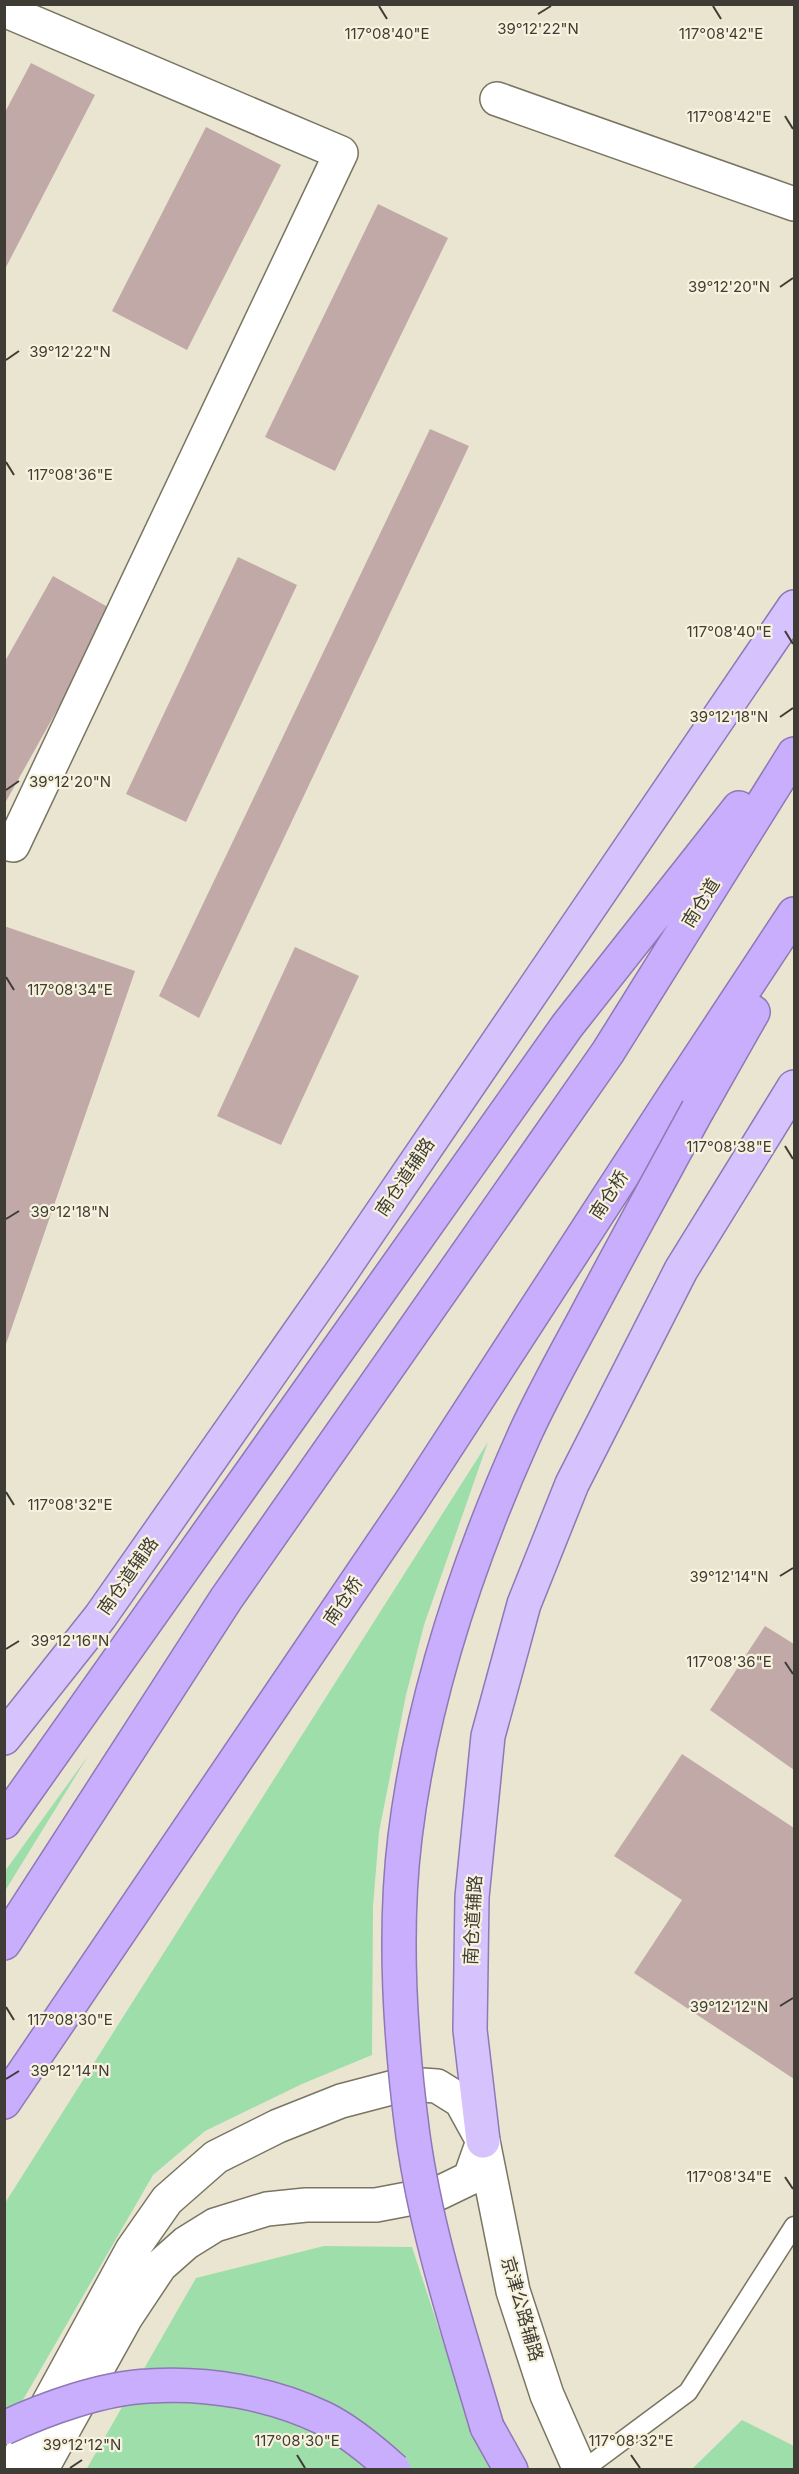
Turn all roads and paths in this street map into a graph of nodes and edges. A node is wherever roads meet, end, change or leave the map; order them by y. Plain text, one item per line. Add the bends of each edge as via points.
1 (4, 10) edge
2 (497, 99) dead end
3 (795, 204) edge
4 (795, 607) edge
5 (795, 738) edge
6 (795, 754) edge
7 (4, 843) edge
8 (795, 914) edge
9 (795, 940) edge
10 (795, 1087) edge
11 (686, 1102) junction
12 (4, 1738) edge
13 (4, 1822) edge
14 (4, 1943) edge
15 (4, 2102) edge
16 (483, 2141) junction
17 (795, 2226) edge
18 (487, 2427) junction
19 (4, 2428) edge
20 (12, 2469) edge
21 (41, 2469) edge
22 (394, 2469) edge
23 (496, 2469) edge
24 (511, 2469) edge
25 (582, 2469) edge

1 - 7 street via 341,153 13,845
2 - 3 street
4 - 12 main road, 南仓道辅路 via 333,1284 100,1617
5 - 13 highway via 567,1026
6 - 14 highway, 南仓道 via 608,1052 226,1599
8 - 11 highway
9 - 11 highway
10 - 16 main road, 南仓道辅路 via 681,1270 572,1484 525,1604 488,1736 472,1897 470,2030
11 - 15 highway, 南仓桥
11 - 18 highway, bridge via 524,1436 481,1542 448,1634 424,1727 405,1837 400,1919 401,2002 414,2140 430,2226
16 - 20 street, 京津公路辅路 via 461,2101 437,2086 405,2084 341,2101 216,2157 167,2200 132,2250
16 - 21 street via 470,2178 439,2193 375,2205 267,2209 215,2225 186,2243 160,2266 126,2317
16 - 25 street, 京津公路辅路 via 513,2291 547,2394
17 - 25 lane via 688,2392
18 - 23 highway
18 - 24 highway
19 - 22 highway, bridge via 71,2402 148,2385 217,2388 256,2396 324,2419

